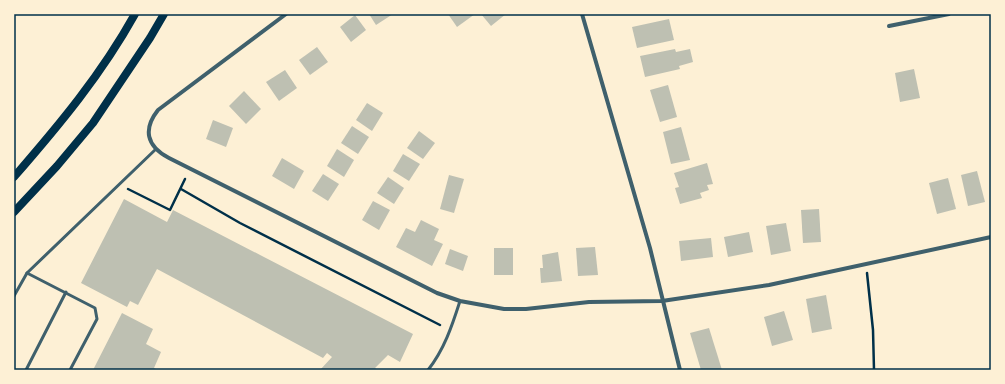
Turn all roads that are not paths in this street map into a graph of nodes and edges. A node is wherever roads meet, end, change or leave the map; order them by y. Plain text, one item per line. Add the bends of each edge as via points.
1 (135, 14) edge
2 (164, 14) edge
3 (286, 14) edge
4 (582, 14) edge
5 (949, 14) edge
6 (889, 26) dead end
7 (156, 149) junction
8 (14, 177) edge
9 (14, 212) edge
10 (991, 237) edge
11 (27, 273) junction
12 (66, 292) junction
13 (14, 296) edge
14 (662, 300) junction
15 (460, 301) junction
16 (26, 370) edge
17 (70, 370) edge
18 (428, 370) edge
19 (680, 370) edge

1 - 8 main road via 117,46 69,113
2 - 9 main road via 94,123
3 - 7 street via 158,110 151,118 149,129 152,145
4 - 14 street via 650,248
5 - 6 street
7 - 11 lane
7 - 15 street via 416,283
10 - 14 street via 769,285
11 - 12 lane
11 - 13 lane
12 - 16 lane
12 - 17 lane via 94,308 97,319
14 - 15 street via 589,302 504,309
14 - 19 street
15 - 18 lane via 447,340

